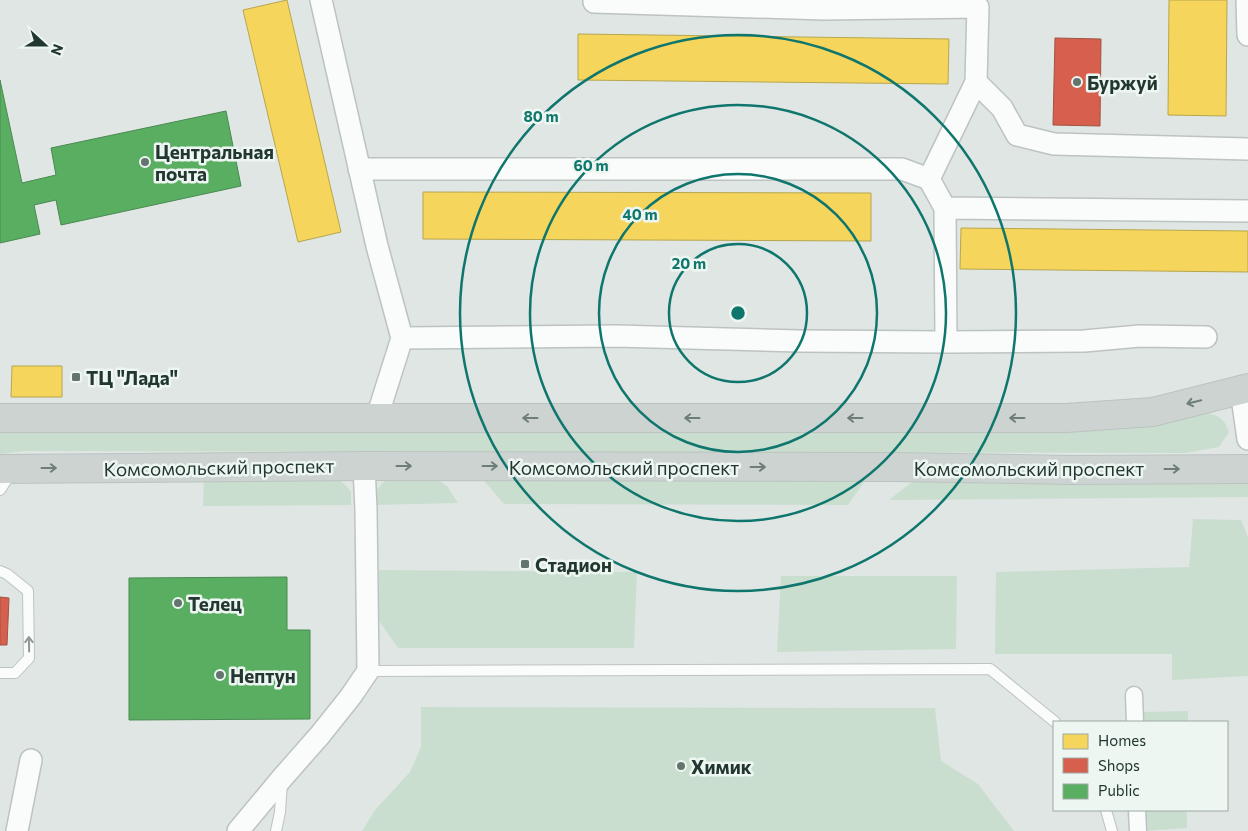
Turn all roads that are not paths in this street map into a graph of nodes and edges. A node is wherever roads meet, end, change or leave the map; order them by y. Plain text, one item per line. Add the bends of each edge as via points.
1 (321, 0) edge
2 (1247, 0) edge
3 (594, 2) dead end
4 (824, 4) edge
5 (1248, 35) edge
6 (976, 82) junction
7 (1248, 149) edge
8 (359, 169) junction
9 (929, 178) junction
10 (945, 208) junction
11 (1248, 211) edge
12 (1206, 337) dead end
13 (402, 338) junction
14 (946, 342) junction
15 (1245, 389) edge
16 (377, 417) junction
17 (0, 418) edge
18 (1248, 439) edge
19 (364, 466) junction
20 (1248, 469) edge
21 (5, 475) edge
22 (0, 571) edge
23 (368, 671) junction
24 (0, 673) edge
25 (1134, 695) dead end
26 (1054, 721) edge
27 (1135, 721) edge
28 (31, 760) dead end
29 (283, 777) junction
30 (1106, 811) edge
31 (1137, 811) edge
32 (17, 831) edge
33 (238, 831) edge
34 (276, 831) edge
35 (1112, 831) edge
36 (1138, 831) edge

1 - 8 street
2 - 5 street
3 - 4 street
4 - 6 street via 978,7
6 - 7 street via 1002,108 1017,134 1054,144
6 - 9 street
8 - 9 street via 902,169
8 - 13 street
9 - 10 street
10 - 11 street
10 - 14 street
12 - 14 street
13 - 14 street via 616,336
13 - 16 street
15 -> 16 main road via 1153,412 1066,418
15 - 18 street
16 - 17 main road
19 -> 20 main road, Комсомольский проспект
21 -> 19 main road, Комсомольский проспект via 141,469
19 - 23 street
24 -> 22 lane via 15,673 29,658 28,591
23 - 26 lane via 990,669
23 - 29 street via 320,735
25 - 27 street
28 - 32 street
29 - 33 street
29 - 34 lane
30 - 35 lane
31 - 36 street

